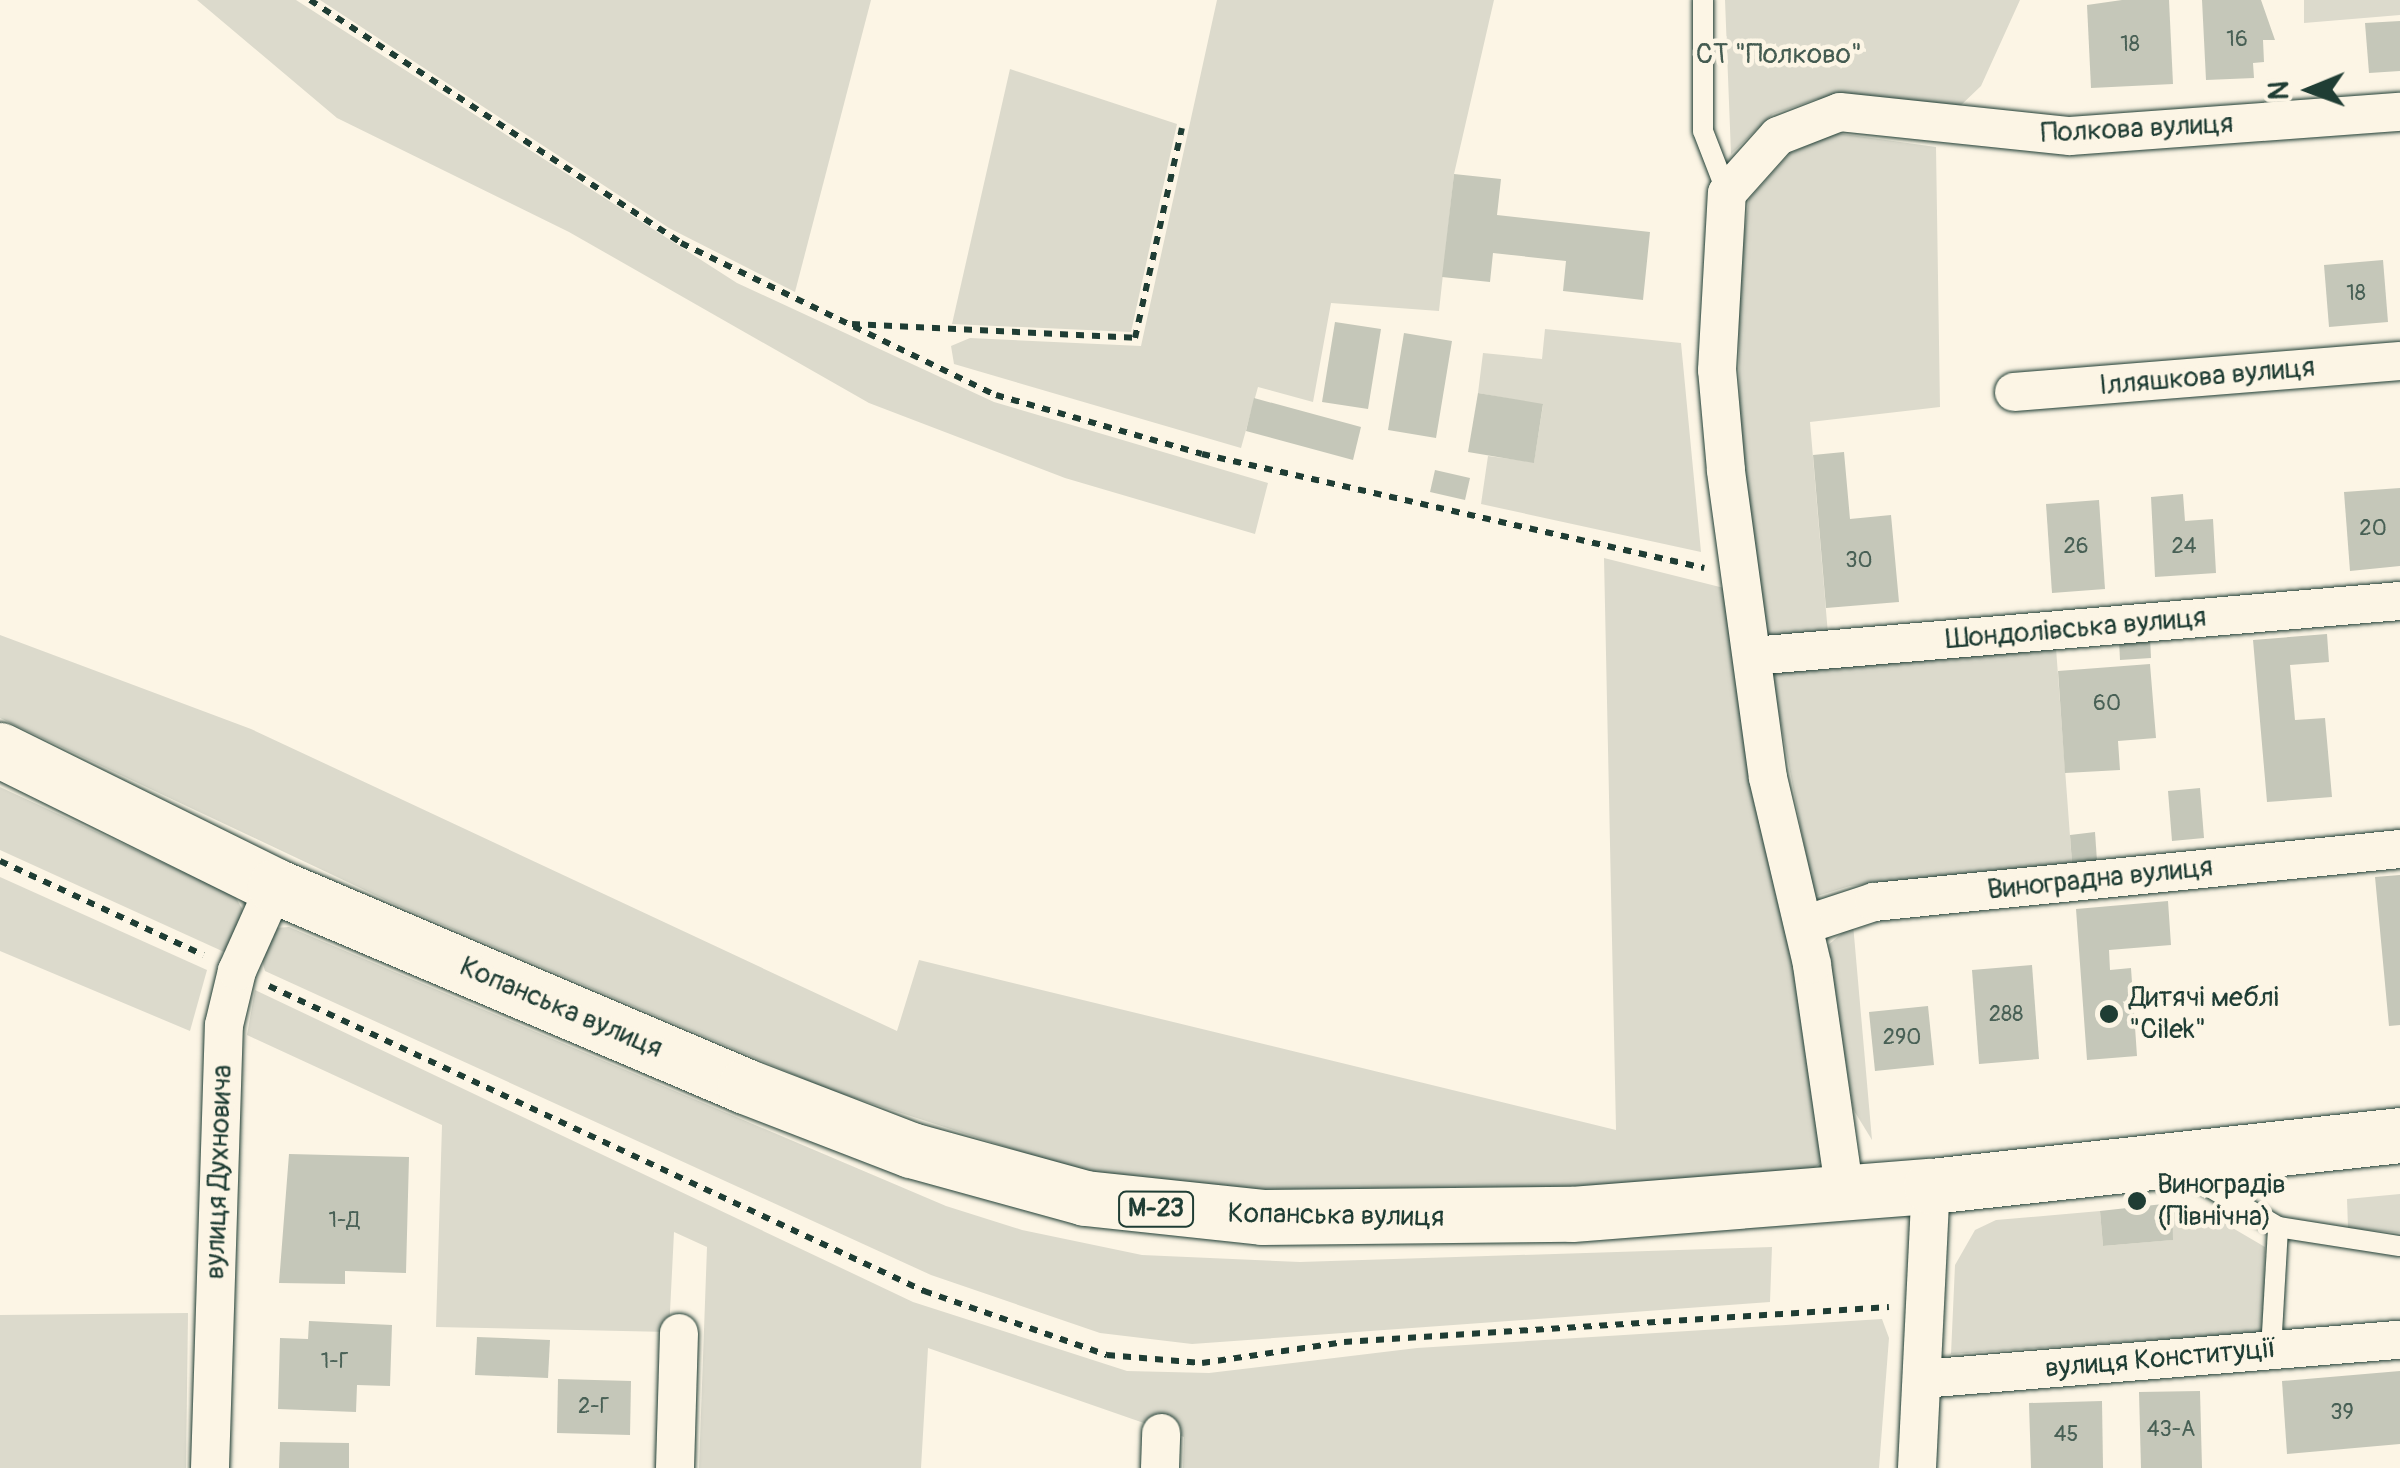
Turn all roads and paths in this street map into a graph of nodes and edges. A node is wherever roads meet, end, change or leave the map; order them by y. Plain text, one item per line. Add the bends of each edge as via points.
1 (310, 0) edge
2 (1703, 0) edge
3 (2400, 112) edge
4 (1182, 128) dead end
5 (1727, 193) junction
6 (845, 324) junction
7 (2400, 361) edge
8 (2014, 392) dead end
9 (1740, 576) junction
10 (2400, 601) edge
11 (1752, 656) junction
12 (0, 750) edge
13 (2400, 849) edge
14 (275, 886) junction
15 (1804, 925) junction
16 (2400, 1135) edge
17 (2165, 1161) junction
18 (1932, 1186) junction
19 (1846, 1194) junction
20 (2278, 1228) junction
21 (2400, 1246) edge
22 (680, 1333) dead end
23 (2400, 1340) edge
24 (2271, 1350) junction
25 (1922, 1379) junction
26 (210, 1468) edge
27 (675, 1468) edge
28 (1916, 1468) edge

1 - 6 path via 681,243
2 - 5 lane via 1703,131
3 - 5 street, Полкова вулиця via 2070,136 1840,112 1778,136
4 - 6 path via 1134,338
5 - 9 street via 1717,370
6 - 9 path via 1047,412
7 - 8 street, Ілляшкова вулиця
9 - 11 street
10 - 11 street, Шондолівська вулиця
11 - 15 street via 1771,795
12 - 14 highway, Копанська вулиця / М-23
13 - 15 street, Виноградна вулиця via 1874,902
14 - 19 highway, Копанська вулиця / М-23 via 826,1119 1000,1178 1085,1198 1364,1220
14 - 26 street, вулиця Духновича via 237,971 224,1025
15 - 19 street
16 - 17 highway, Копанська вулиця / М-23
17 - 18 highway, Копанська вулиця / М-23
17 - 20 lane
18 - 19 highway, Копанська вулиця / М-23
18 - 25 street
20 - 21 lane
20 - 24 lane
22 - 27 street
23 - 24 street, вулиця Конституції
24 - 25 street, вулиця Конституції
25 - 28 street

